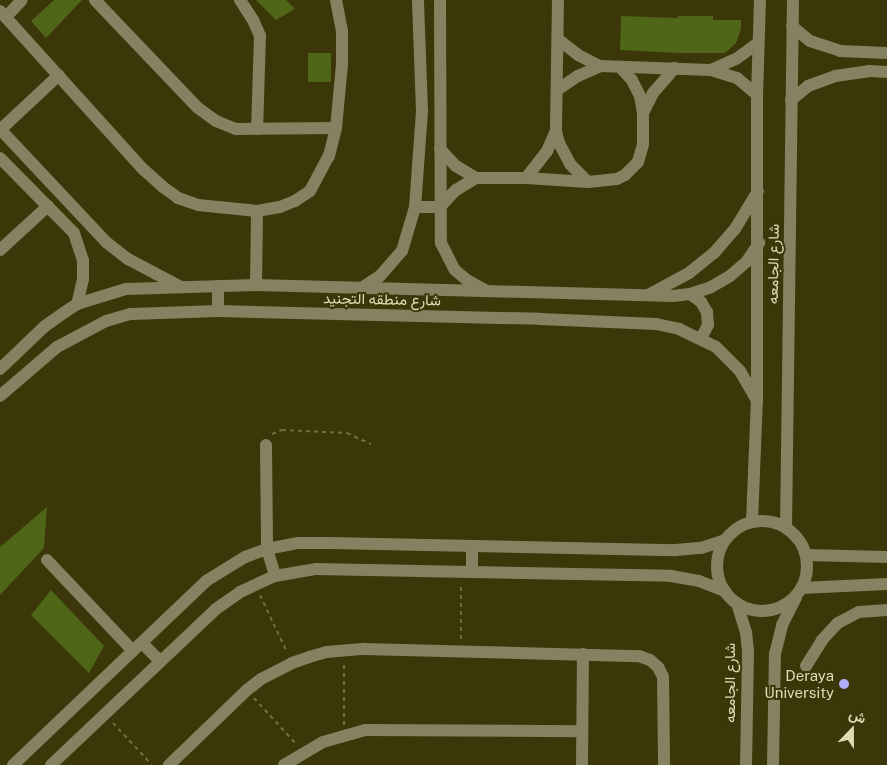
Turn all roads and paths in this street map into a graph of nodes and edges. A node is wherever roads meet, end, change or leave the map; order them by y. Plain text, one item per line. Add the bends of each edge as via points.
1 (22, 0) edge
2 (95, 0) edge
3 (240, 0) edge
4 (336, 0) edge
5 (418, 0) edge
6 (440, 0) edge
7 (558, 0) edge
8 (760, 0) edge
9 (793, 0) edge
10 (3, 14) edge
11 (792, 26) junction
12 (559, 40) junction
13 (758, 43) junction
14 (887, 53) edge
15 (600, 66) junction
16 (620, 67) junction
17 (675, 68) junction
18 (711, 70) junction
19 (887, 72) edge
20 (58, 75) junction
21 (557, 90) junction
22 (422, 91) junction
23 (441, 92) junction
24 (757, 95) junction
25 (792, 100) junction
26 (643, 112) junction
27 (336, 128) junction
28 (0, 129) edge
29 (258, 129) junction
30 (556, 131) junction
31 (440, 149) junction
32 (0, 158) edge
33 (476, 178) junction
34 (526, 178) junction
35 (588, 182) junction
36 (759, 188) junction
37 (48, 206) junction
38 (415, 207) junction
39 (440, 207) junction
40 (75, 210) junction
41 (257, 211) junction
42 (64, 220) junction
43 (759, 243) junction
44 (0, 250) edge
45 (256, 285) junction
46 (218, 286) junction
47 (181, 287) junction
48 (363, 287) junction
49 (487, 291) junction
50 (690, 294) junction
51 (647, 295) junction
52 (77, 304) junction
53 (218, 311) junction
54 (701, 338) junction
55 (0, 369) edge
56 (0, 396) edge
57 (757, 400) junction
58 (371, 444) dead end
59 (266, 445) joint
60 (752, 522) junction
61 (786, 528) junction
62 (725, 540) junction
63 (472, 546) junction
64 (267, 549) junction
65 (806, 554) junction
66 (887, 557) edge
67 (46, 560) dead end
68 (466, 571) junction
69 (275, 576) junction
70 (255, 584) junction
71 (887, 584) edge
72 (725, 591) junction
73 (800, 591) junction
74 (737, 603) junction
75 (887, 610) edge
76 (137, 647) junction
77 (345, 650) junction
78 (461, 651) junction
79 (583, 654) junction
80 (160, 661) junction
81 (292, 663) junction
82 (806, 666) dead end
83 (247, 690) junction
84 (104, 714) junction
85 (582, 731) junction
86 (344, 734) junction
87 (303, 752) junction
88 (14, 765) edge
89 (51, 765) edge
90 (152, 765) edge
91 (168, 765) edge
92 (284, 765) edge
93 (582, 765) edge
94 (664, 765) edge
95 (746, 765) edge
96 (773, 765) edge

1 - 10 street
2 - 29 street via 198,108 216,121 236,129
3 - 29 street via 260,36
4 - 27 street via 342,31
5 - 22 street
6 - 23 street
7 - 12 street
8 - 13 street, شارع الجامعه
9 - 11 street, شارع الجامعه
10 - 20 street
11 - 14 street via 810,41 840,51
11 - 25 street, شارع الجامعه
12 - 15 street
12 - 21 street
13 - 18 street via 736,59
13 - 24 street, شارع الجامعه
15 - 16 street
15 - 21 street
16 - 17 street
16 - 26 street via 636,88
17 - 18 street
17 - 26 street via 653,93
18 - 24 street via 736,78
19 - 25 street via 835,76 808,86
20 - 28 street
20 - 41 street via 143,169 178,198 198,205
21 - 30 street
22 - 23 street
22 - 38 street
23 - 31 street
24 - 36 street, شارع الجامعه
25 - 61 street, شارع الجامعه
26 - 35 street via 642,153 632,169 617,179
27 - 29 street
27 - 41 street via 329,156 310,191 280,207
28 - 40 street
30 - 34 street via 541,160
30 - 35 street via 570,164
31 - 33 street via 456,166
31 - 39 street
32 - 37 street
33 - 34 street
33 - 39 street via 456,190
34 - 35 street
36 - 43 street, شارع الجامعه
36 - 51 street via 735,230 714,253 683,277
37 - 42 street
37 - 44 street
38 - 39 street
38 - 48 street via 402,251 380,276
39 - 49 street via 441,242 447,257 461,275
40 - 42 street
40 - 47 street via 128,259
41 - 45 street
42 - 52 street via 74,233 83,260 83,279
43 - 50 street, شارع منطقه التجنيد via 730,276
43 - 57 street, شارع الجامعه
45 - 46 street, شارع منطقه التجنيد
45 - 48 street, شارع منطقه التجنيد
46 - 47 street, شارع منطقه التجنيد
46 - 53 street
47 - 52 street, شارع منطقه التجنيد via 126,289
48 - 49 street, شارع منطقه التجنيد
49 - 51 street, شارع منطقه التجنيد
50 - 51 street, شارع منطقه التجنيد
50 - 54 street via 701,302 707,312 708,325
52 - 55 street, شارع منطقه التجنيد via 45,326
53 - 54 street, شارع منطقه التجنيد via 656,324
53 - 56 street, شارع منطقه التجنيد via 130,314 106,322 57,348
54 - 57 street, شارع منطقه التجنيد via 735,364
57 - 60 street, شارع الجامعه
58 - 59 path via 347,433 282,430 270,436
59 - 64 street
60 - 61 street via 770,521
60 - 62 street
61 - 65 street via 799,539
62 - 63 street via 682,550
62 - 72 street via 718,560
63 - 64 street via 298,543
63 - 68 street
64 - 69 street
64 - 76 street via 245,556 206,581
65 - 66 street
65 - 73 street via 807,572
67 - 76 street
68 - 69 street via 316,569
68 - 72 street via 671,576 699,581
68 - 78 path
69 - 70 street
70 - 80 street via 225,601
70 - 81 path
71 - 73 street
72 - 74 street
73 - 74 street via 790,601 770,610 747,608
73 - 96 street via 782,625 775,654
74 - 95 street, شارع الجامعه via 748,652
75 - 82 street via 859,612 838,623 822,640
76 - 80 street
76 - 88 street
77 - 78 street
77 - 81 street
77 - 86 path
78 - 79 street
79 - 85 street
79 - 94 street via 639,656 658,667 665,688
80 - 84 street
81 - 83 street
83 - 87 path
83 - 91 street
84 - 89 street
84 - 90 path
85 - 86 street via 387,728
85 - 93 street
86 - 87 street
87 - 92 street

